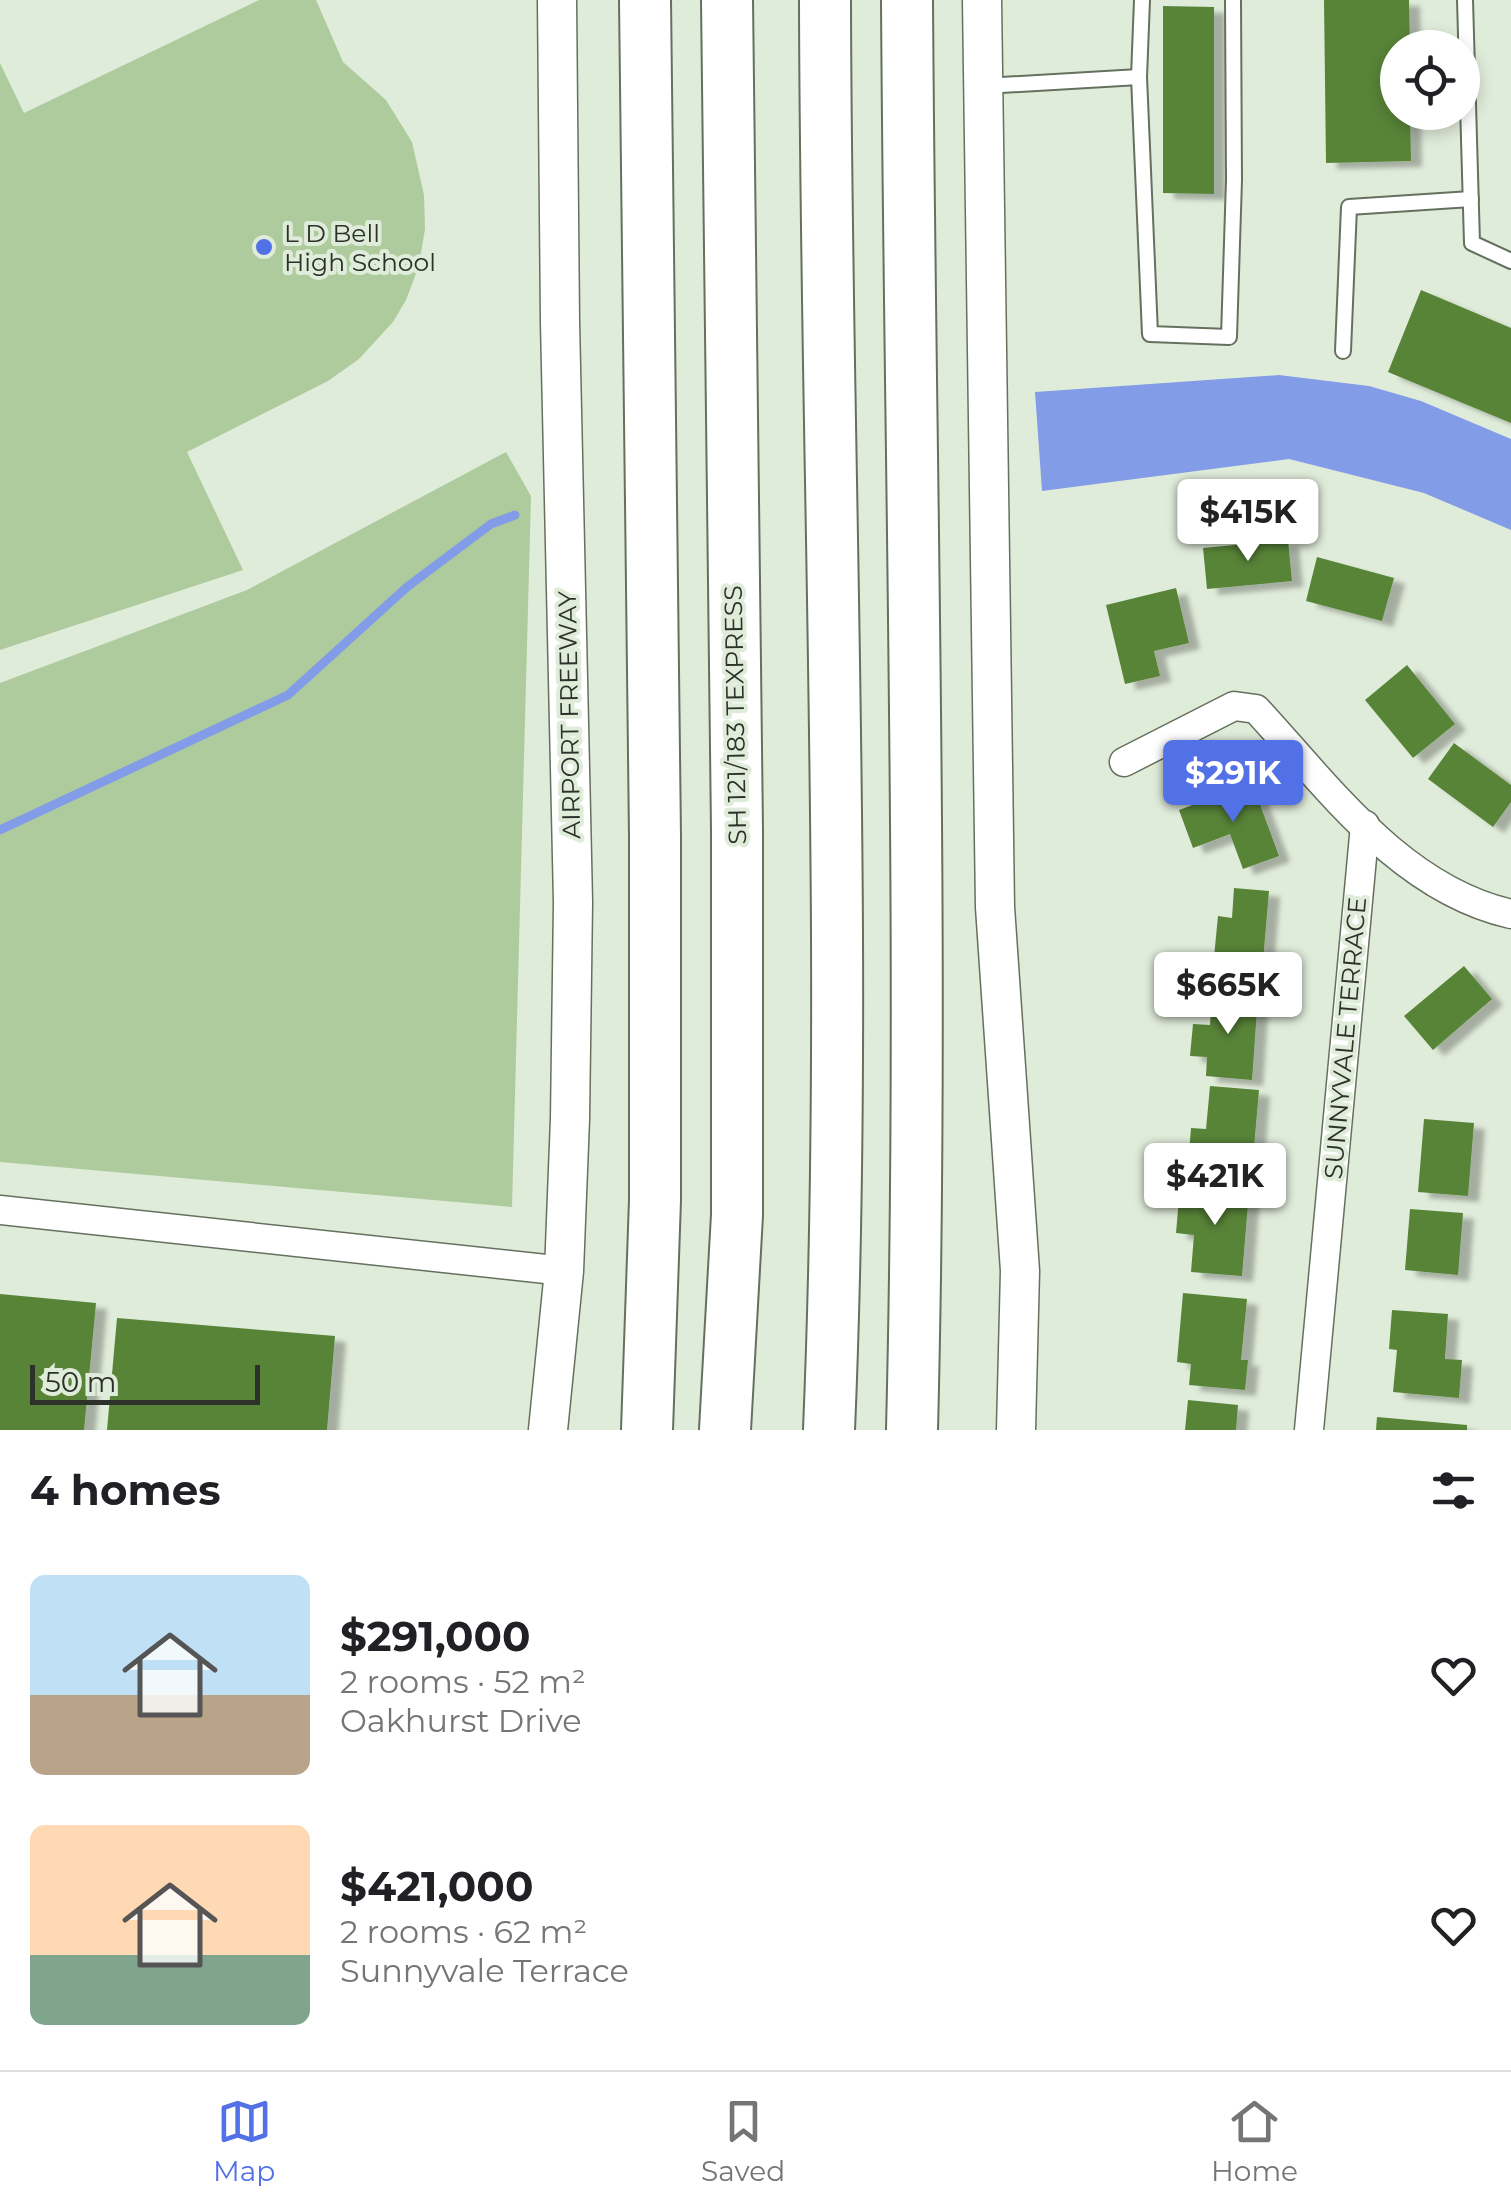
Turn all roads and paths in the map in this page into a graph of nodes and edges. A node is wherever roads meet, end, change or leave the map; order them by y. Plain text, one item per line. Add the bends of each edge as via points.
1 (558, 0) edge
2 (645, 0) edge
3 (727, 0) edge
4 (826, 0) edge
5 (907, 0) edge
6 (982, 0) edge
7 (1142, 0) edge
8 (1233, 0) edge
9 (1465, 0) edge
10 (1139, 78) junction
11 (984, 86) junction
12 (1470, 199) junction
13 (1511, 261) edge
14 (1344, 351) dead end
15 (1124, 762) dead end
16 (1364, 825) junction
17 (1511, 914) edge
18 (0, 1210) edge
19 (564, 1271) junction
20 (548, 1430) edge
21 (647, 1430) edge
22 (725, 1430) edge
23 (828, 1430) edge
24 (912, 1430) edge
25 (1016, 1430) edge
26 (1309, 1430) edge

1 - 19 main road, AIRPORT FREEWAY via 573,902
2 - 21 highway via 655,837
3 - 22 highway, SH 121/183 TEXPRESS via 737,1216
4 - 23 highway via 836,1204
5 - 24 highway via 918,877
6 - 11 main road
7 - 10 lane
8 - 10 lane via 1229,337 1150,334
9 - 12 lane
10 - 11 lane
11 - 25 main road via 995,907 1020,1271
12 - 13 lane via 1472,244
12 - 14 lane via 1350,207
15 - 16 street via 1234,706 1256,709
16 - 17 street via 1406,865 1452,892
16 - 26 street, SUNNYVALE TERRACE
18 - 19 street
19 - 20 main road, AIRPORT FREEWAY

